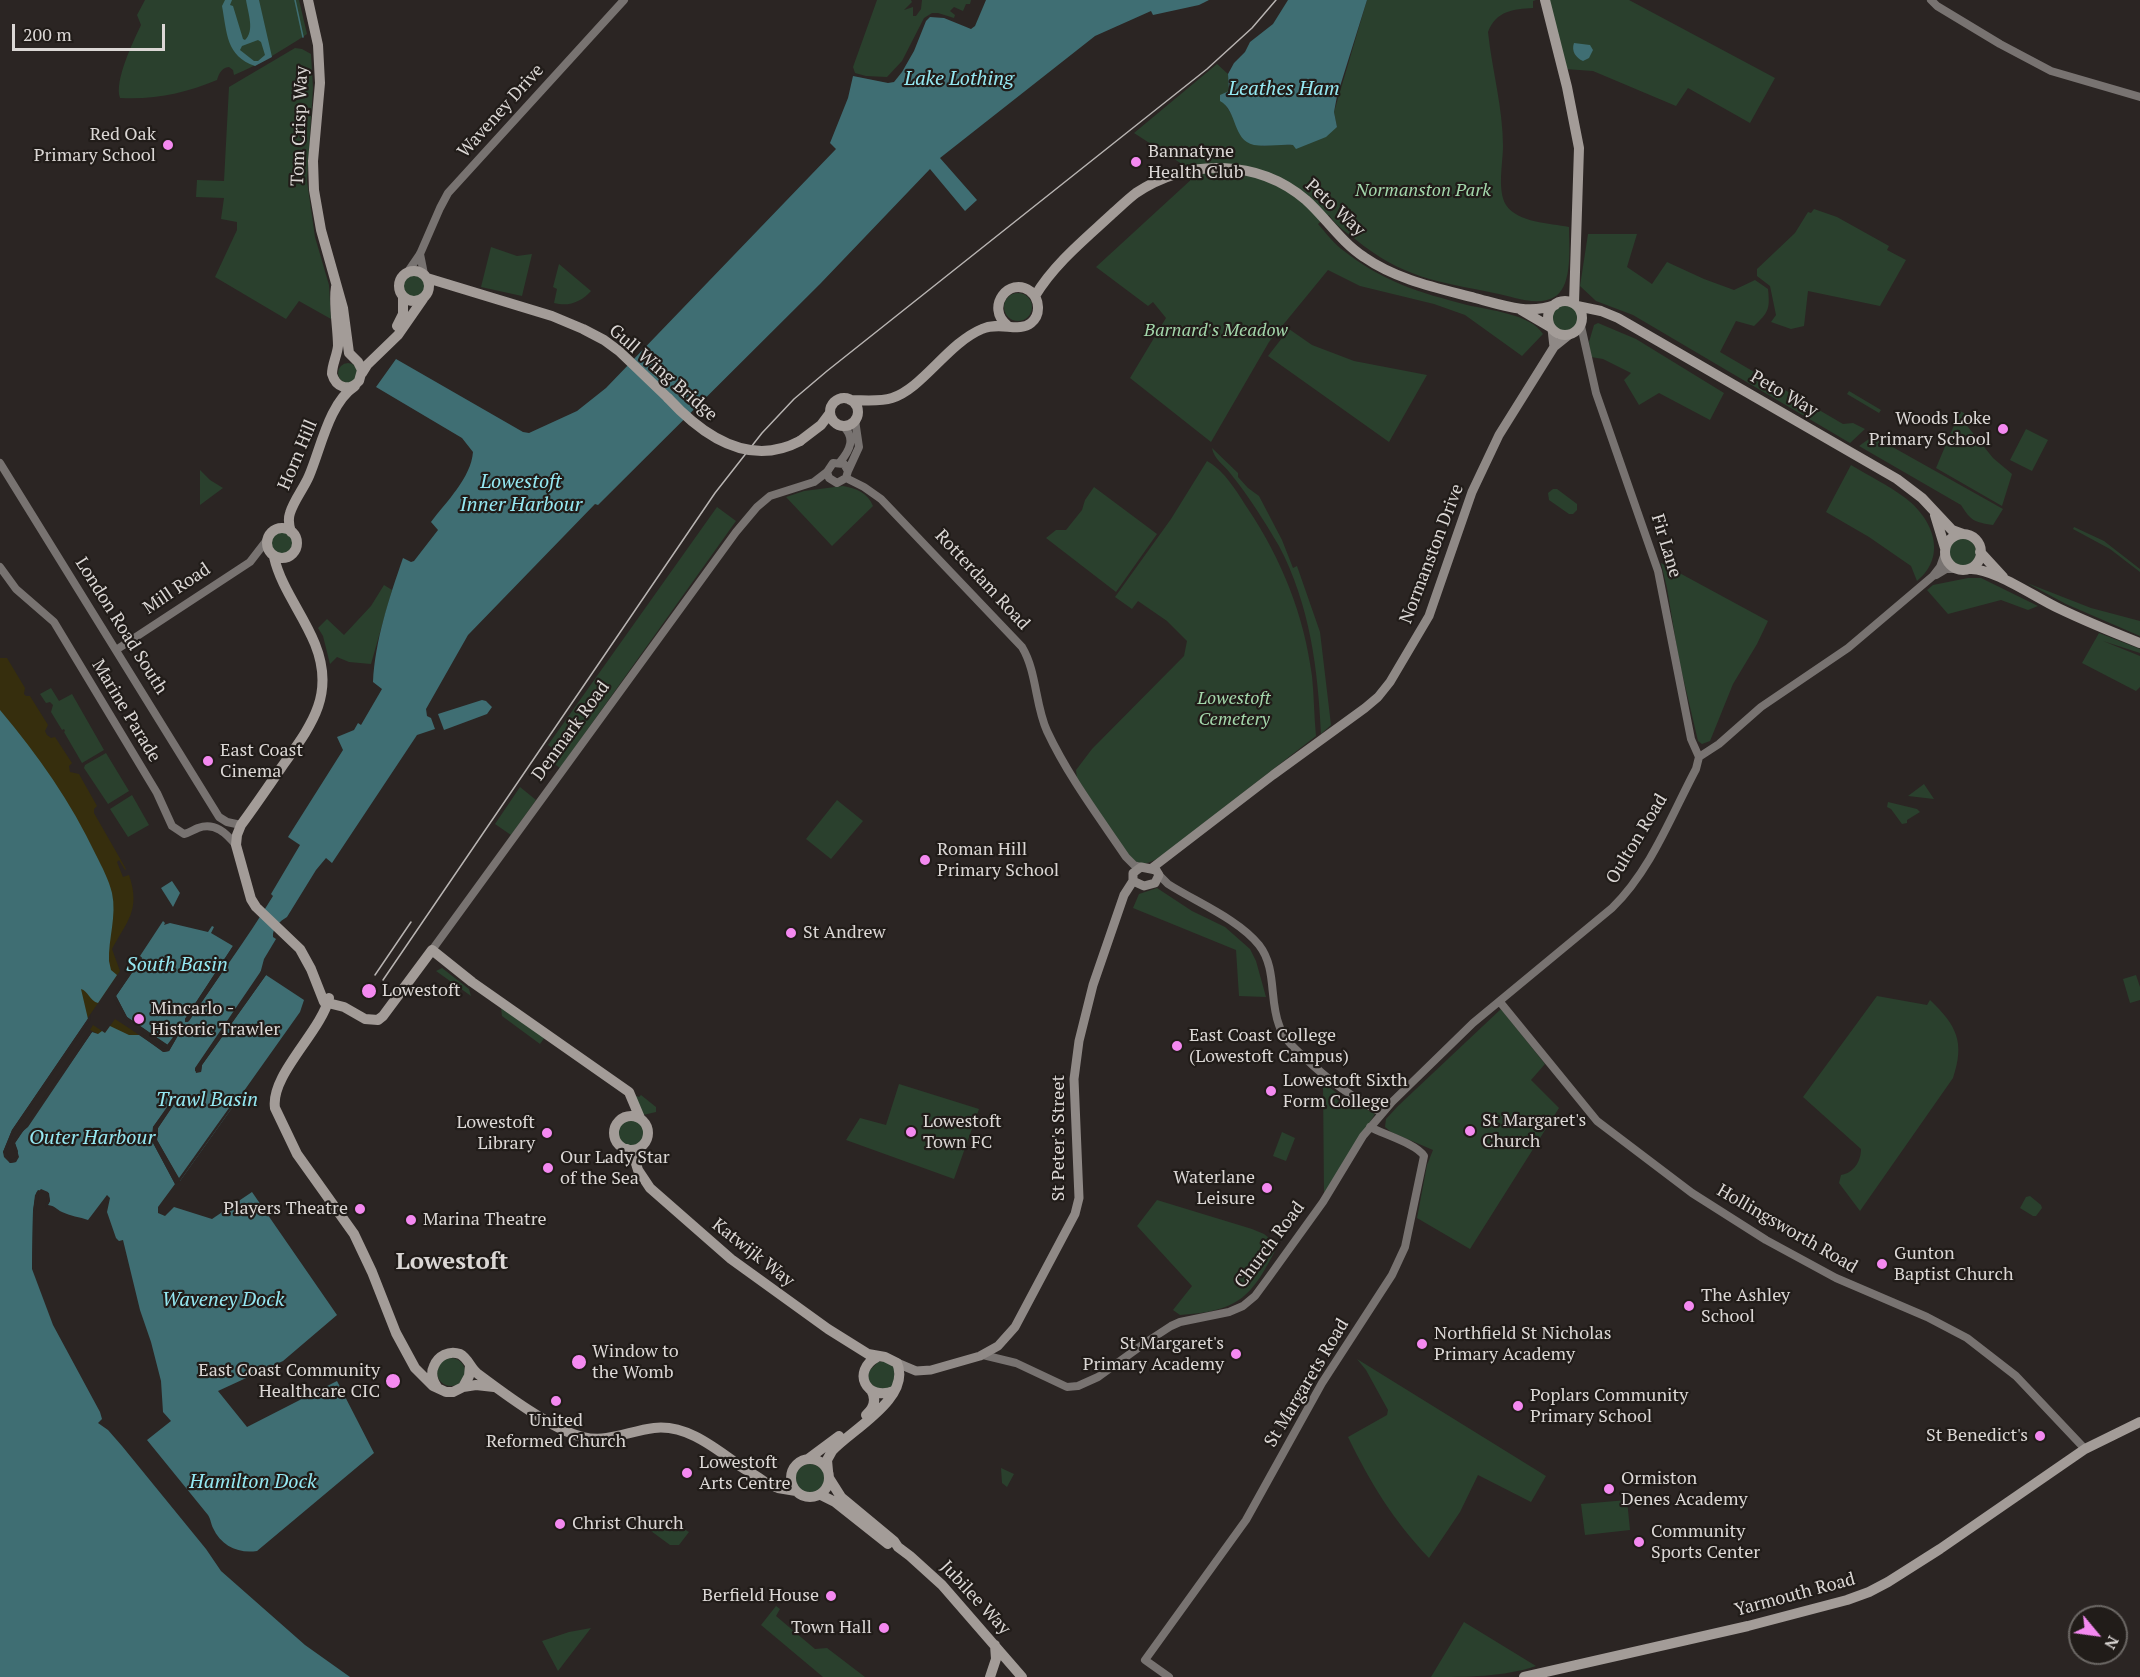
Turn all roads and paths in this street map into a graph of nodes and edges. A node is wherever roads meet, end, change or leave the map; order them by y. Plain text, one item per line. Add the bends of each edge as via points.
1 (308, 0) edge
2 (624, 0) edge
3 (1545, 0) edge
4 (1931, 0) edge
5 (2140, 97) edge
6 (420, 254) junction
7 (407, 273) junction
8 (1048, 275) junction
9 (425, 276) junction
10 (1573, 276) junction
11 (336, 288) junction
12 (456, 288) junction
13 (1024, 288) junction
14 (403, 297) junction
15 (425, 297) junction
16 (1035, 297) junction
17 (1557, 303) junction
18 (1575, 304) junction
19 (1521, 310) junction
20 (998, 311) junction
21 (1612, 316) junction
22 (1581, 324) junction
23 (1007, 325) junction
24 (983, 328) junction
25 (1551, 328) junction
26 (1570, 335) junction
27 (1554, 347) junction
28 (1586, 348) junction
29 (355, 359) junction
30 (335, 363) junction
31 (362, 373) junction
32 (335, 382) junction
33 (355, 386) junction
34 (850, 400) junction
35 (876, 400) junction
36 (335, 408) junction
37 (830, 413) junction
38 (856, 417) junction
39 (840, 425) junction
40 (800, 441) junction
41 (840, 462) junction
42 (0, 463) edge
43 (827, 472) junction
44 (847, 475) junction
45 (814, 482) junction
46 (834, 482) junction
47 (1932, 509) junction
48 (290, 514) junction
49 (291, 532) junction
50 (1963, 534) junction
51 (270, 535) junction
52 (1945, 551) junction
53 (1980, 552) junction
54 (257, 555) junction
55 (273, 556) junction
56 (288, 557) junction
57 (0, 567) edge
58 (1963, 569) junction
59 (1934, 576) junction
60 (2006, 580) junction
61 (285, 587) junction
62 (2140, 643) edge
63 (116, 650) junction
64 (1699, 757) junction
65 (212, 806) junction
66 (207, 823) junction
67 (241, 825) junction
68 (236, 845) junction
69 (1126, 857) junction
70 (1141, 867) junction
71 (1156, 875) junction
72 (1133, 879) junction
73 (1144, 886) junction
74 (1122, 900) junction
75 (300, 949) junction
76 (432, 950) junction
77 (1500, 1002) junction
78 (327, 1004) junction
79 (631, 1094) junction
80 (1382, 1113) junction
81 (640, 1118) junction
82 (621, 1119) junction
83 (1370, 1127) junction
84 (648, 1135) junction
85 (627, 1149) junction
86 (644, 1178) junction
87 (1002, 1342) junction
88 (851, 1343) junction
89 (983, 1355) junction
90 (877, 1357) junction
91 (1006, 1360) junction
92 (412, 1363) junction
93 (897, 1363) junction
94 (435, 1364) junction
95 (470, 1365) junction
96 (864, 1370) junction
97 (916, 1371) junction
98 (897, 1386) junction
99 (463, 1387) junction
100 (494, 1387) junction
101 (438, 1388) junction
102 (871, 1390) junction
103 (2140, 1422) edge
104 (2085, 1449) junction
105 (808, 1459) junction
106 (792, 1474) junction
107 (829, 1474) junction
108 (761, 1479) junction
109 (796, 1491) junction
110 (821, 1495) junction
111 (898, 1547) junction
112 (994, 1645) junction
113 (1012, 1666) junction
114 (992, 1673) edge
115 (1022, 1677) edge
116 (1169, 1677) edge
117 (1524, 1677) edge

1 - 11 highway, Tom Crisp Way via 318,45 320,83 314,190
2 - 6 street, Waveney Drive via 448,193
3 - 10 highway via 1579,148
4 - 5 street via 2041,66
6 - 7 street, Waveney Drive
6 - 9 street
7 - 9 highway via 415,271
7 - 14 highway via 399,282
8 - 13 highway, Peto Way
8 - 16 highway, Peto Way
8 - 19 highway, Peto Way via 1135,193 1176,173 1242,169 1267,176 1306,200 1356,251 1390,272
9 - 12 highway, Gull Wing Bridge
9 - 15 highway via 430,285
10 - 17 highway
10 - 18 highway
11 - 29 highway, Tom Crisp Way via 349,353
11 - 30 highway, Tom Crisp Way
12 - 15 highway
12 - 40 highway, Gull Wing Bridge, bridge via 552,316 604,340 683,414 723,442 769,450
13 - 16 highway
13 - 20 highway via 1005,292
14 - 15 highway via 413,302
14 - 29 highway via 404,314 398,325 374,351
15 - 31 highway via 398,335
16 - 23 highway via 1038,309 1034,320 1022,327
17 - 18 highway
17 - 19 highway, Peto Way
17 - 25 highway via 1548,317
18 - 21 highway, Peto Way
18 - 22 highway via 1582,313
19 - 25 highway, Peto Way
20 - 23 highway
20 - 24 highway
21 - 22 highway via 1593,316
21 - 47 highway, Peto Way via 1897,479
22 - 26 highway
22 - 28 street, Fir Lane
23 - 24 highway
24 - 35 highway via 953,348 905,392
25 - 26 highway
25 - 27 main road
26 - 27 main road, Normanston Drive
26 - 28 street
27 - 71 main road, Normanston Drive via 1493,445 1472,492 1430,616 1378,697 1168,857
28 - 64 street, Fir Lane via 1596,393 1658,571 1691,739
29 - 30 highway via 345,357
29 - 31 highway
30 - 32 highway
31 - 33 highway
32 - 33 highway via 344,387
32 - 36 highway, Horn Hill
33 - 36 highway, Horn Hill
34 - 35 highway
34 - 37 highway via 838,399
34 - 38 highway via 856,406
35 - 38 highway
36 - 48 highway, Horn Hill
37 - 39 highway
37 - 40 highway
38 - 39 highway
38 - 44 street via 859,447
39 - 40 highway, Gull Wing Bridge
39 - 41 street via 848,430 851,441
41 - 43 street via 833,463
41 - 44 street
42 - 63 street, London Road South
43 - 45 street, Denmark Road
43 - 46 street
44 - 46 street via 841,482
44 - 69 street, Rotterdam Road via 884,503 1022,647 1047,730 1083,794
45 - 46 street, Denmark Road
45 - 76 street, Denmark Road via 770,496 731,537
47 - 50 highway, Peto Way via 1952,530
47 - 52 highway, Peto Way
48 - 49 highway, Horn Hill
48 - 51 highway, Horn Hill
49 - 51 highway via 282,528
49 - 56 highway via 297,545
50 - 52 highway via 1950,540
50 - 53 highway via 1976,540
51 - 54 street, Mill Road
51 - 55 highway via 267,548
52 - 58 highway via 1948,561
52 - 59 street
53 - 58 highway via 1976,564
53 - 60 highway
54 - 55 street
54 - 63 street, Mill Road
55 - 56 highway
55 - 61 highway
56 - 61 highway
57 - 66 street, Marine Parade via 16,589 54,622 157,793 172,826 187,834
58 - 59 street via 1946,569
58 - 60 highway via 1976,568
59 - 64 street via 1848,648 1761,706
60 - 62 highway
61 - 67 highway via 322,663 322,693 308,730
63 - 65 street, London Road South
64 - 77 street, Oulton Road via 1646,865 1628,892
65 - 66 street
65 - 67 street, London Road South via 222,819
66 - 68 street
67 - 68 highway
68 - 75 highway via 248,893 256,907
69 - 70 street, Rotterdam Road
69 - 72 street, Rotterdam Road
70 - 71 main road
70 - 72 main road, St Peter's Street
71 - 73 main road, Normanston Drive
71 - 80 street via 1240,928 1260,947 1272,979 1278,1025 1291,1045 1326,1078
72 - 73 main road
72 - 74 main road, St Peter's Street
73 - 74 main road
74 - 87 main road, St Peter's Street via 1079,1041 1074,1079 1078,1206 1015,1327
75 - 78 highway
75 - 78 highway via 314,960 321,974 329,997
76 - 78 highway, Denmark Road via 378,1020
76 - 79 highway
77 - 80 street, Oulton Road via 1438,1055
77 - 104 street, Hollingsworth Road via 1592,1118 1701,1199 1766,1240 1836,1278 1967,1338 2016,1376
78 - 92 highway via 278,1086 274,1100 297,1154 354,1234
79 - 81 highway
79 - 82 highway
80 - 83 street, Oulton Road
81 - 82 highway
81 - 84 highway
82 - 85 highway via 615,1127 615,1137
83 - 91 street, Church Road via 1323,1202 1260,1290 1243,1306 1171,1326 1098,1377 1078,1386 1067,1387
83 - 116 street, St Margarets Road via 1422,1152 1405,1246 1384,1289 1322,1383 1246,1520 1145,1660
84 - 85 highway via 640,1147
84 - 86 highway
85 - 86 highway, Katwijk Way
86 - 88 highway, Katwijk Way via 661,1198 731,1259
87 - 89 main road, St Peter's Street
87 - 91 street via 1001,1352
88 - 90 highway, Katwijk Way
88 - 96 highway via 861,1355
89 - 91 street
89 - 97 main road, St Peter's Street
90 - 93 highway
90 - 96 highway
92 - 94 highway via 426,1368
92 - 101 highway
93 - 97 main road
93 - 98 highway
94 - 95 highway via 450,1353 462,1356
94 - 101 highway via 432,1377
95 - 99 highway
95 - 100 highway
96 - 102 highway via 865,1383
97 - 98 main road, St Peter's Street
98 - 102 highway via 881,1394
98 - 107 highway, St Peter's Street via 884,1406 832,1451 827,1460
99 - 100 highway
99 - 101 highway via 453,1392
100 - 108 highway via 559,1428 585,1438 608,1439 652,1428 679,1430 696,1436
102 - 105 highway via 874,1402 870,1412
103 - 104 highway, Yarmouth Road
104 - 117 highway, Yarmouth Road via 1925,1559 1858,1596 1748,1626
105 - 106 highway
105 - 107 highway via 821,1462
106 - 108 highway via 785,1480
106 - 109 highway
107 - 110 highway
107 - 111 highway, Jubilee Way via 841,1497
108 - 109 highway via 772,1487
109 - 110 highway via 809,1497
110 - 111 highway, Jubilee Way via 885,1542
111 - 112 highway, Jubilee Way via 942,1585
112 - 113 highway, Jubilee Way
112 - 114 highway
113 - 114 highway via 1003,1663
113 - 115 highway, Jubilee Way

